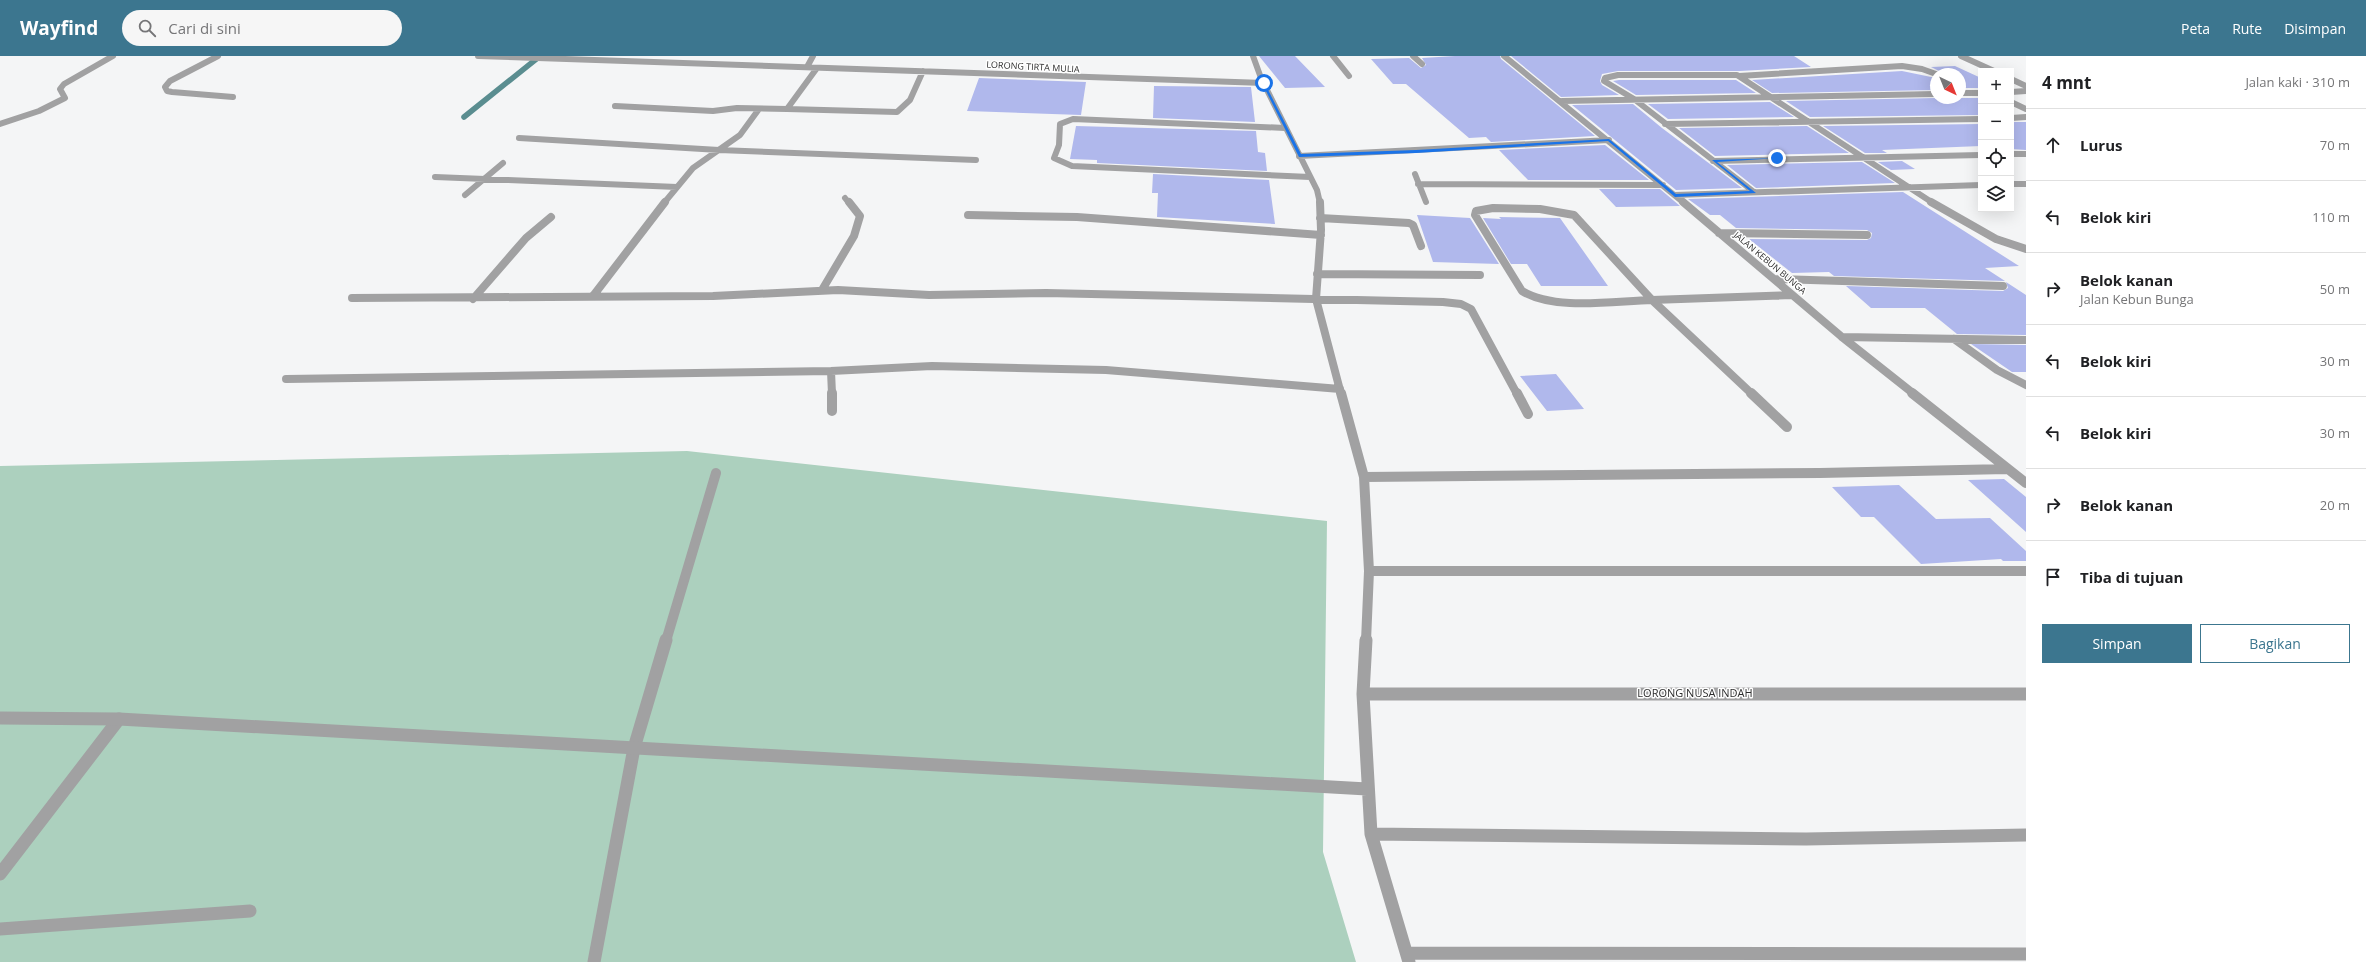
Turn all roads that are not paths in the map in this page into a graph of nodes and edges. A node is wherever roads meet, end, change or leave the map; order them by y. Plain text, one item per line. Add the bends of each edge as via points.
1 (113, 56) edge
2 (218, 56) edge
3 (478, 56) edge
4 (813, 56) edge
5 (1253, 56) edge
6 (1333, 56) edge
7 (1413, 56) edge
8 (1504, 56) edge
9 (1960, 56) edge
10 (532, 57) edge
11 (1422, 64) dead end
12 (807, 67) junction
13 (817, 68) junction
14 (1987, 68) edge
15 (922, 71) junction
16 (1930, 71) edge
17 (1349, 76) dead end
18 (1739, 76) junction
19 (2014, 80) edge
20 (1264, 83) junction
21 (2026, 86) edge
22 (1966, 88) edge
23 (2026, 91) edge
24 (2014, 92) edge
25 (1966, 93) edge
26 (1978, 93) edge
27 (1930, 94) edge
28 (233, 97) dead end
29 (1768, 97) junction
30 (1634, 98) junction
31 (1562, 101) junction
32 (2014, 103) edge
33 (615, 106) dead end
34 (759, 108) junction
35 (787, 109) junction
36 (2026, 109) edge
37 (2014, 118) edge
38 (2026, 118) edge
39 (1978, 119) edge
40 (1806, 122) junction
41 (0, 124) edge
42 (1665, 124) junction
43 (1285, 128) junction
44 (519, 138) dead end
45 (1609, 140) junction
46 (719, 150) junction
47 (2014, 154) edge
48 (2026, 154) edge
49 (1978, 155) edge
50 (1299, 156) junction
51 (1861, 157) junction
52 (2026, 159) edge
53 (976, 160) dead end
54 (1713, 161) junction
55 (503, 163) dead end
56 (1415, 174) dead end
57 (435, 177) dead end
58 (1310, 177) junction
59 (484, 179) junction
60 (1418, 184) junction
61 (2014, 184) edge
62 (2026, 184) edge
63 (1663, 185) junction
64 (1978, 185) edge
65 (1907, 186) junction
66 (678, 187) junction
67 (1754, 192) junction
68 (465, 195) dead end
69 (1675, 195) junction
70 (845, 198) dead end
71 (1426, 202) dead end
72 (968, 215) dead end
73 (551, 217) dead end
74 (1320, 218) junction
75 (1719, 233) junction
76 (1321, 235) junction
77 (1867, 235) dead end
78 (1421, 246) dead end
79 (2026, 249) edge
80 (1317, 274) junction
81 (1480, 275) dead end
82 (1774, 279) junction
83 (2002, 286) dead end
84 (822, 290) junction
85 (1792, 295) junction
86 (593, 296) junction
87 (352, 298) dead end
88 (472, 299) junction
89 (1316, 299) junction
90 (1651, 299) junction
91 (1842, 337) junction
92 (1954, 339) junction
93 (2026, 340) edge
94 (831, 371) junction
95 (286, 379) dead end
96 (2026, 385) edge
97 (1340, 389) junction
98 (832, 411) dead end
99 (1528, 414) dead end
100 (1787, 427) dead end
101 (2007, 469) junction
102 (716, 472) dead end
103 (1364, 477) junction
104 (2025, 481) edge
105 (1369, 571) junction
106 (2026, 571) edge
107 (1363, 694) junction
108 (2026, 694) edge
109 (0, 718) edge
110 (119, 719) junction
111 (634, 748) junction
112 (1367, 789) junction
113 (1371, 834) junction
114 (2026, 835) edge
115 (0, 874) edge
116 (250, 911) dead end
117 (0, 929) edge
118 (2026, 954) edge
119 (1408, 958) edge
120 (594, 962) edge

1 - 41 street via 64,84 60,89 65,98
2 - 28 street via 165,87 167,91 172,92
3 - 10 street, LORONG TIRTA MULIA
4 - 12 street
5 - 20 street
6 - 17 street
7 - 11 street
8 - 31 street, JALAN KEBUN BUNGA via 1531,80
9 - 14 street
10 - 12 street, LORONG TIRTA MULIA
12 - 13 street, LORONG TIRTA MULIA
13 - 15 street, LORONG TIRTA MULIA
13 - 35 street
15 - 20 street, LORONG TIRTA MULIA
15 - 35 street via 906,106 897,112
16 - 18 street via 1902,66
18 - 29 street
18 - 30 street via 1618,75 1605,78 1604,81
19 - 21 street
20 - 43 street
22 - 26 street
23 - 24 street
25 - 26 street
27 - 29 street
29 - 30 street
29 - 40 street
30 - 31 street
30 - 42 street
31 - 45 street, JALAN KEBUN BUNGA
32 - 36 street
33 - 34 street via 713,111
34 - 35 street
34 - 46 street via 740,135
37 - 38 street
39 - 40 street
40 - 42 street
40 - 51 street
42 - 54 street
43 - 50 street
43 - 58 street via 1073,119 1060,124 1059,145 1054,158 1072,166
44 - 46 street
45 - 50 street
45 - 63 street, JALAN KEBUN BUNGA
46 - 53 street
46 - 66 street via 693,168
47 - 48 street
47 - 52 street
49 - 51 street
50 - 58 street
51 - 54 street
51 - 65 street
54 - 67 street
55 - 59 street
56 - 60 street
57 - 59 street
58 - 74 street via 1320,203
59 - 66 street
59 - 68 street
60 - 63 street
60 - 71 street
61 - 62 street
63 - 69 street, JALAN KEBUN BUNGA
64 - 65 street
65 - 67 street
65 - 79 street via 1996,239
66 - 86 street
67 - 69 street
69 - 75 street, JALAN KEBUN BUNGA
70 - 84 street via 860,216 854,236
72 - 76 street via 1077,217
73 - 88 street via 526,238
74 - 76 street
74 - 78 street via 1409,223 1413,225
75 - 77 street
75 - 82 street, JALAN KEBUN BUNGA
76 - 80 street
80 - 81 street
80 - 89 street
82 - 83 street
82 - 85 street, JALAN KEBUN BUNGA
84 - 86 street via 713,296
84 - 89 street via 929,295 1046,293
85 - 90 street
85 - 91 street, JALAN KEBUN BUNGA
86 - 88 street
87 - 88 street
89 - 97 street
89 - 99 street via 1443,302 1468,307
90 - 90 street via 1554,303 1532,297 1522,291 1475,215 1476,211 1481,208 1494,208 1571,213
90 - 100 street
91 - 92 street
91 - 101 street, JALAN KEBUN BUNGA
92 - 93 street
92 - 96 street via 1997,370
94 - 95 street
94 - 97 street via 932,366 1106,370
94 - 98 street
97 - 103 street
101 - 103 street
101 - 104 street, JALAN KEBUN BUNGA
102 - 111 street
103 - 105 street
105 - 106 street
105 - 107 street
107 - 108 street, LORONG NUSA INDAH
107 - 112 street
109 - 110 street
110 - 111 street
110 - 115 street
111 - 112 street
111 - 120 street
112 - 113 street
113 - 114 street via 1798,839
113 - 119 street
116 - 117 street
118 - 119 street

